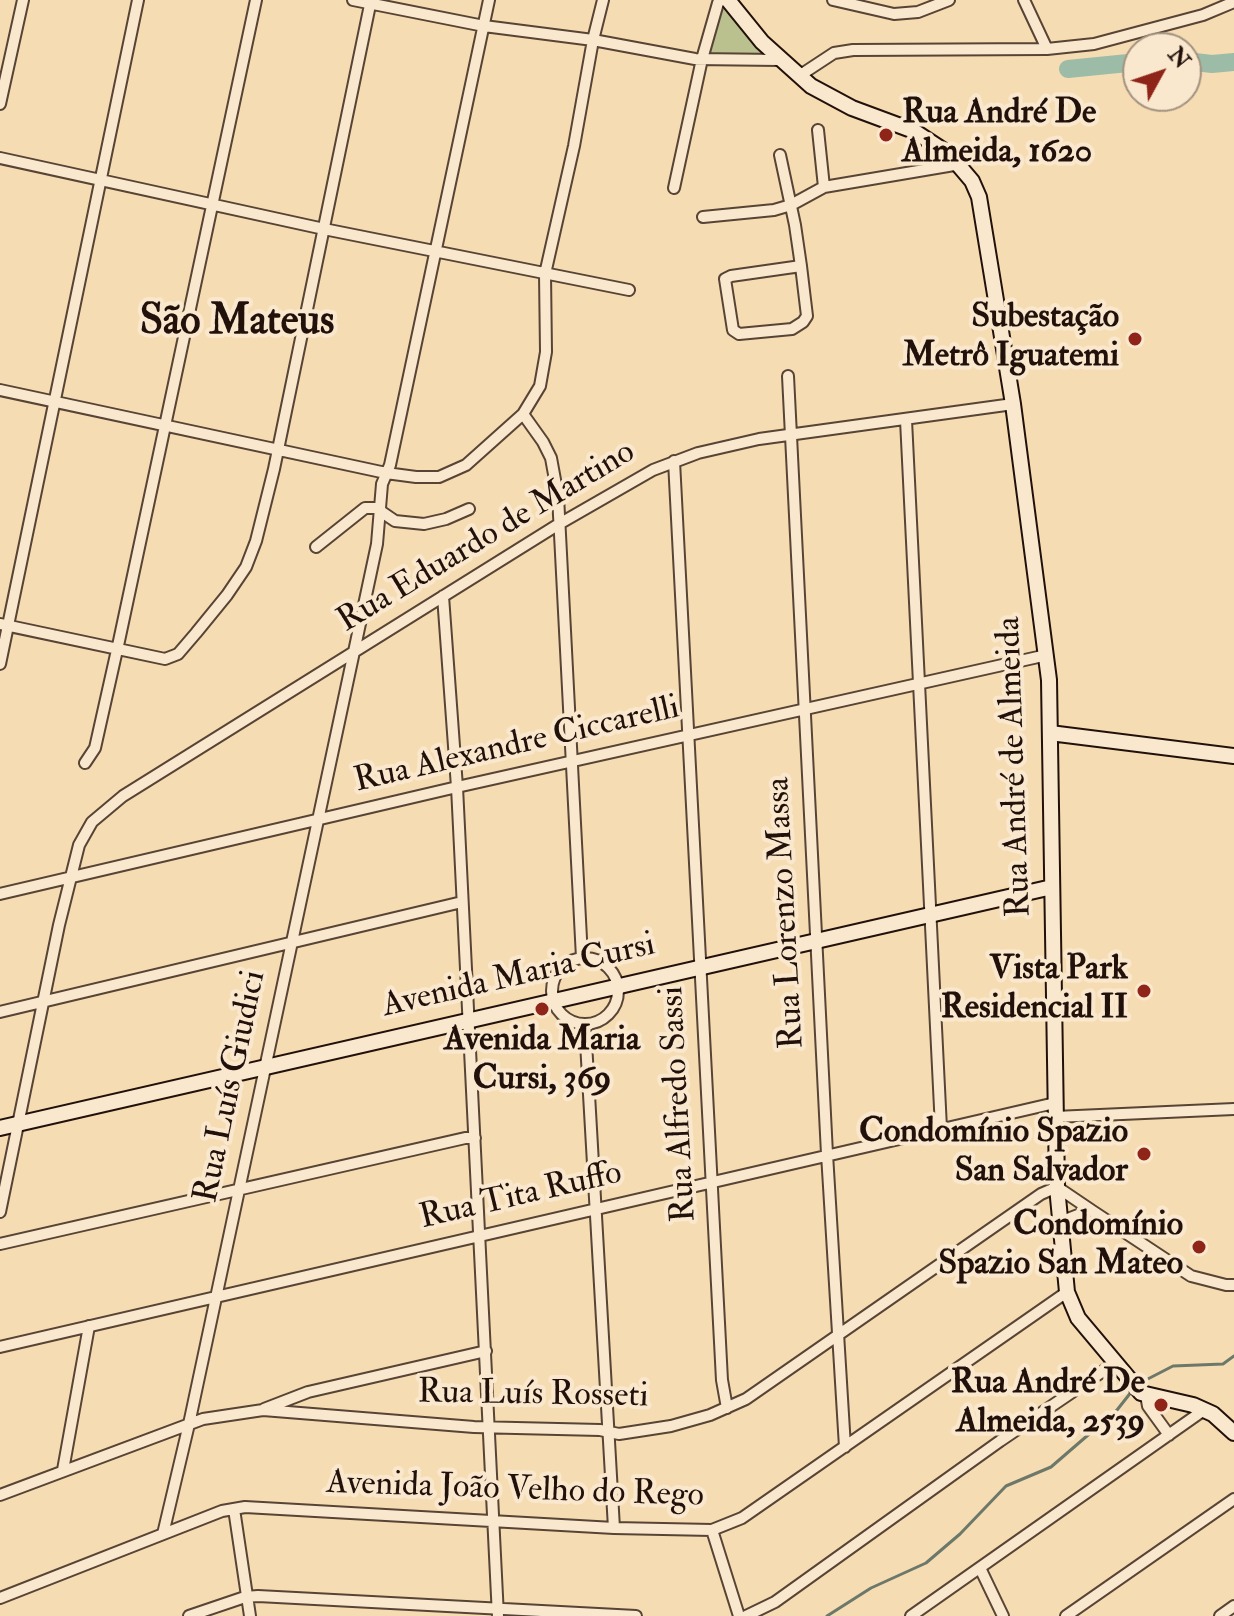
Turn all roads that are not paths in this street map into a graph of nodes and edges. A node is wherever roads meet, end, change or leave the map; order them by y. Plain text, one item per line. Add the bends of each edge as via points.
1 (23, 0) edge
2 (138, 0) edge
3 (256, 0) edge
4 (353, 0) edge
5 (489, 0) edge
6 (603, 0) edge
7 (721, 0) edge
8 (728, 0) edge
9 (833, 0) edge
10 (949, 0) edge
11 (1024, 0) edge
12 (371, 2) edge
13 (1234, 2) edge
14 (484, 26) junction
15 (593, 40) junction
16 (1047, 49) junction
17 (702, 59) junction
18 (779, 60) junction
19 (799, 76) junction
20 (0, 104) edge
21 (818, 130) dead end
22 (780, 155) dead end
23 (0, 158) edge
24 (960, 164) junction
25 (102, 180) junction
26 (824, 187) junction
27 (674, 188) dead end
28 (213, 203) junction
29 (791, 205) junction
30 (703, 217) dead end
31 (324, 229) junction
32 (434, 252) junction
33 (801, 266) junction
34 (545, 274) junction
35 (629, 290) dead end
36 (788, 376) dead end
37 (0, 390) edge
38 (55, 403) junction
39 (1013, 404) junction
40 (523, 414) junction
41 (906, 420) junction
42 (166, 426) junction
43 (789, 434) junction
44 (278, 450) junction
45 (674, 461) junction
46 (386, 473) junction
47 (469, 509) dead end
48 (381, 510) junction
49 (559, 524) junction
50 (316, 547) dead end
51 (443, 596) junction
52 (4, 625) edge
53 (116, 649) junction
54 (353, 651) junction
55 (1047, 655) junction
56 (0, 664) edge
57 (919, 684) junction
58 (804, 711) junction
59 (1050, 733) junction
60 (689, 736) junction
61 (1234, 756) edge
62 (572, 761) junction
63 (85, 763) dead end
64 (457, 787) junction
65 (317, 820) junction
66 (70, 877) junction
67 (1052, 887) junction
68 (0, 894) edge
69 (462, 902) junction
70 (931, 914) junction
71 (817, 941) junction
72 (291, 943) junction
73 (582, 958) junction
74 (701, 966) junction
75 (617, 985) junction
76 (552, 1000) junction
77 (44, 1001) junction
78 (0, 1012) edge
79 (468, 1019) junction
80 (585, 1025) junction
81 (265, 1067) junction
82 (1234, 1109) edge
83 (1055, 1110) junction
84 (19, 1124) junction
85 (0, 1128) edge
86 (941, 1128) junction
87 (475, 1138) junction
88 (827, 1154) junction
89 (712, 1181) junction
90 (1057, 1187) junction
91 (238, 1190) junction
92 (596, 1208) junction
93 (1091, 1210) junction
94 (0, 1212) edge
95 (1060, 1222) junction
96 (480, 1235) junction
97 (0, 1244) edge
98 (1234, 1285) edge
99 (1067, 1292) junction
100 (216, 1297) junction
101 (89, 1326) junction
102 (838, 1335) junction
103 (0, 1347) edge
104 (486, 1351) junction
105 (1115, 1363) junction
106 (1143, 1394) junction
107 (301, 1395) junction
108 (727, 1408) junction
109 (263, 1410) junction
110 (1204, 1410) junction
111 (306, 1414) junction
112 (189, 1424) junction
113 (490, 1427) junction
114 (608, 1432) junction
115 (1234, 1433) edge
116 (1169, 1435) junction
117 (845, 1447) junction
118 (63, 1470) junction
119 (0, 1495) edge
120 (1234, 1499) edge
121 (234, 1509) junction
122 (494, 1521) junction
123 (614, 1528) junction
124 (712, 1530) junction
125 (163, 1534) junction
126 (980, 1568) junction
127 (247, 1597) junction
128 (0, 1598) edge
129 (498, 1612) edge
130 (189, 1616) edge
131 (250, 1616) edge
132 (636, 1616) edge
133 (739, 1616) edge
134 (746, 1616) edge
135 (911, 1616) edge
136 (1003, 1616) edge
137 (1066, 1616) edge

1 - 20 street
2 - 25 street
3 - 28 street
4 - 12 street
5 - 14 street, Rua Luís Giudici
6 - 15 street
7 - 17 street
8 - 18 main road, Rua André de Almeida
9 - 10 street via 894,14
11 - 16 street
12 - 14 street
12 - 31 street
13 - 16 street via 1094,44
14 - 15 street
14 - 32 street, Rua Luís Giudici
15 - 17 street
15 - 34 street
16 - 19 street via 853,50 834,53
17 - 18 street
17 - 27 street
18 - 19 main road, Rua André de Almeida
19 - 24 main road, Rua André de Almeida via 825,95 914,131
21 - 26 street
22 - 29 street
23 - 25 street
24 - 26 street
24 - 39 main road, Rua André de Almeida via 979,197
25 - 28 street
25 - 38 street
26 - 29 street
28 - 31 street
28 - 42 street
29 - 30 street
29 - 33 street
31 - 32 street
31 - 44 street
32 - 34 street
32 - 46 street, Rua Luís Giudici
33 - 33 street via 807,316 803,322 792,329 736,333 724,282 731,276
34 - 35 street
34 - 40 street via 545,364 540,386
36 - 43 street, Rua Lorenzo Massa
37 - 38 street
38 - 42 street
38 - 52 street
39 - 41 street, Rua Eduardo de Martino
39 - 55 main road, Rua André de Almeida
40 - 46 street via 451,473 423,478
40 - 49 street via 551,458
41 - 43 street, Rua Eduardo de Martino
41 - 57 street
42 - 44 street
42 - 53 street
43 - 45 street, Rua Eduardo de Martino
43 - 58 street, Rua Lorenzo Massa
44 - 46 street
44 - 53 street via 256,541 227,595 174,656 165,659
45 - 49 street, Rua Eduardo de Martino
45 - 60 street, Rua Alfredo Sassi
46 - 48 street, Rua Luís Giudici
47 - 48 street via 424,524 395,521
48 - 50 street via 361,510
48 - 54 street, Rua Luís Giudici
49 - 51 street, Rua Eduardo de Martino
49 - 62 street
51 - 54 street, Rua Eduardo de Martino
51 - 64 street
52 - 53 street
52 - 56 street
53 - 63 street via 95,748
54 - 65 street, Rua Luís Giudici
54 - 66 street, Rua Eduardo de Martino via 114,804 85,833
55 - 57 street, Rua Alexandre Ciccarelli
55 - 59 main road, Rua André de Almeida
57 - 58 street, Rua Alexandre Ciccarelli
57 - 70 street
58 - 60 street, Rua Alexandre Ciccarelli
58 - 71 street, Rua Lorenzo Massa
59 - 61 main road
59 - 67 main road, Rua André de Almeida
60 - 62 street, Rua Alexandre Ciccarelli
60 - 74 street, Rua Alfredo Sassi
62 - 64 street, Rua Alexandre Ciccarelli
62 - 73 street
64 - 65 street, Rua Alexandre Ciccarelli
64 - 69 street
65 - 66 street, Rua Alexandre Ciccarelli
65 - 72 street, Rua Luís Giudici
66 - 68 street, Rua Alexandre Ciccarelli
66 - 77 street, Rua Eduardo de Martino
67 - 70 main road, Avenida Maria Cursi
67 - 83 main road, Rua André de Almeida
69 - 72 street
69 - 79 street
70 - 71 main road, Avenida Maria Cursi
70 - 86 street
71 - 74 main road, Avenida Maria Cursi
71 - 88 street, Rua Lorenzo Massa
72 - 77 street
72 - 81 street, Rua Luís Giudici
73 - 75 street via 608,968
73 - 76 street via 570,961 554,977
74 - 75 main road, Avenida Maria Cursi
74 - 89 street, Rua Alfredo Sassi
75 - 76 main road, Avenida Maria Cursi
75 - 80 street via 611,1012
76 - 79 main road, Avenida Maria Cursi
76 - 80 street via 564,1018
77 - 78 street
77 - 84 street, Rua Eduardo de Martino
79 - 81 main road, Avenida Maria Cursi
79 - 87 street
80 - 92 street
81 - 84 main road, Avenida Maria Cursi
81 - 91 street, Rua Luís Giudici
82 - 83 street, Rua Tita Ruffo
83 - 86 street, Rua Tita Ruffo
83 - 90 main road, Rua André de Almeida
84 - 85 main road, Avenida Maria Cursi
84 - 94 street, Rua Eduardo de Martino
86 - 88 street, Rua Tita Ruffo
87 - 91 street
87 - 96 street
88 - 89 street, Rua Tita Ruffo
88 - 102 street, Rua Lorenzo Massa
89 - 92 street, Rua Tita Ruffo
89 - 108 street, Rua Alfredo Sassi
90 - 93 street
90 - 95 main road, Rua André de Almeida
90 - 102 street, Rua Luís Rosseti
91 - 97 street
91 - 100 street, Rua Luís Giudici
92 - 96 street, Rua Tita Ruffo
92 - 114 street
93 - 95 street
93 - 98 street via 1191,1276
95 - 99 main road, Rua André de Almeida
96 - 100 street, Rua Tita Ruffo
96 - 104 street
99 - 105 main road, Rua André de Almeida via 1078,1318
99 - 117 street, Avenida João Velho do Rego
100 - 101 street, Rua Tita Ruffo
100 - 112 street, Rua Luís Giudici
101 - 103 street, Rua Tita Ruffo
101 - 118 street
102 - 108 street, Rua Luís Rosseti
102 - 117 street, Rua Lorenzo Massa
104 - 107 street
104 - 113 street
105 - 106 main road, Rua André de Almeida
105 - 134 street via 775,1602
106 - 110 main road
106 - 116 street
107 - 109 street
107 - 111 street via 299,1405
108 - 114 street, Rua Luís Rosseti via 653,1430
109 - 111 street, Rua Luís Rosseti
109 - 112 street, Rua Luís Rosseti
110 - 115 main road
110 - 116 street
111 - 113 street, Rua Luís Rosseti
112 - 118 street, Rua Luís Rosseti
112 - 125 street, Rua Luís Giudici
113 - 114 street, Rua Luís Rosseti
113 - 122 street
114 - 123 street
116 - 126 street
117 - 124 street, Avenida João Velho do Rego via 742,1518
118 - 119 street, Rua Luís Rosseti
120 - 137 street
121 - 122 street, Avenida João Velho do Rego
121 - 125 street, Avenida João Velho do Rego
121 - 127 street
122 - 123 street, Avenida João Velho do Rego
122 - 129 street
123 - 124 street, Avenida João Velho do Rego
124 - 133 street
125 - 128 street, Avenida João Velho do Rego
126 - 135 street
126 - 136 street
127 - 129 street
127 - 130 street
127 - 131 street
129 - 132 street

